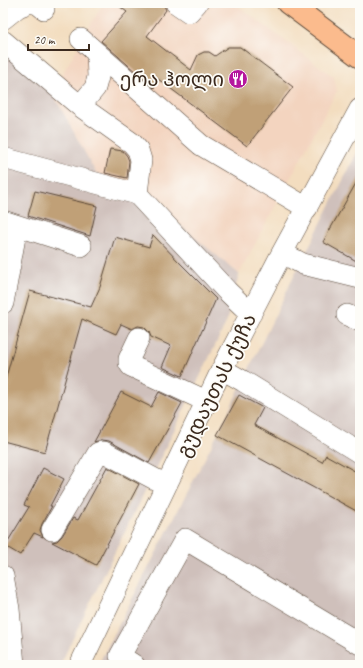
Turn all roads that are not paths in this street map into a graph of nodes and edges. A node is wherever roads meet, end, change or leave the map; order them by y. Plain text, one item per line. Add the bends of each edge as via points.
1 (176, 3) edge
2 (197, 3) edge
3 (288, 3) edge
4 (35, 5) edge
5 (3, 19) edge
6 (81, 39) dead end
7 (3, 41) edge
8 (97, 53) junction
9 (360, 57) edge
10 (80, 106) junction
11 (360, 109) edge
12 (3, 158) edge
13 (138, 194) junction
14 (307, 208) junction
15 (10, 223) edge
16 (81, 246) dead end
17 (282, 253) junction
18 (360, 278) edge
19 (3, 300) edge
20 (251, 314) junction
21 (138, 338) dead end
22 (222, 369) junction
23 (206, 401) junction
24 (358, 446) edge
25 (166, 485) junction
26 (52, 530) dead end
27 (3, 576) edge
28 (6, 609) edge
29 (360, 644) edge
30 (14, 665) edge
31 (80, 665) edge
32 (134, 665) edge

1 - 2 street via 189,12
3 - 9 main road
4 - 5 street via 18,7
6 - 8 street
7 - 10 street
8 - 10 street via 98,78 95,88
8 - 14 street via 201,145
10 - 13 street via 138,150 141,160
11 - 14 street, გუდაუთას ქუჩა
12 - 13 street
13 - 20 street
14 - 17 street, გუდაუთას ქუჩა
15 - 16 street
15 - 19 street
17 - 18 street via 303,264
17 - 20 street, გუდაუთას ქუჩა
20 - 22 street, გუდაუთას ქუჩა
21 - 23 street via 129,359 131,366
22 - 23 street, გუდაუთას ქუჩა
22 - 24 street
23 - 25 street, გუდაუთას ქუჩა
25 - 26 street via 100,452
25 - 31 street, გუდაუთას ქუჩა
27 - 28 street
28 - 30 street
29 - 32 street via 185,539 120,656

